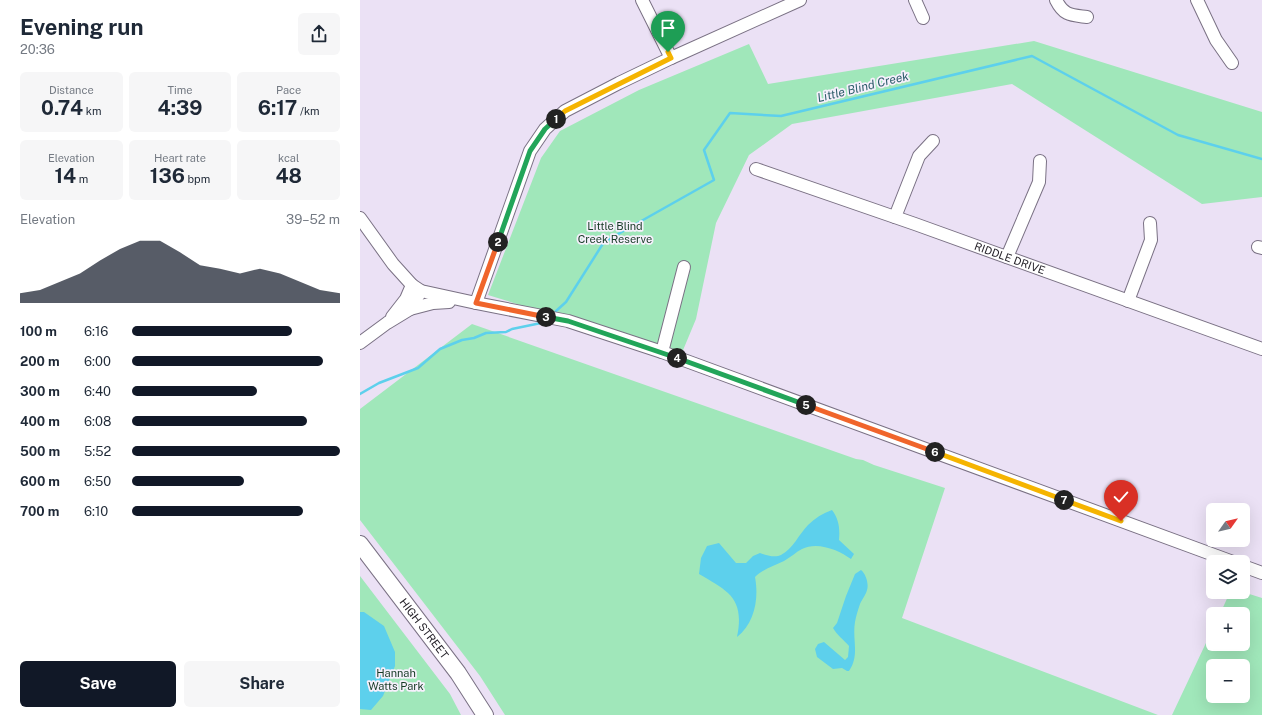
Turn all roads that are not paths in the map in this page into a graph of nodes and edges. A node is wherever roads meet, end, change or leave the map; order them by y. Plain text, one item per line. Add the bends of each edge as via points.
1 (642, 0) edge
2 (800, 0) edge
3 (915, 0) edge
4 (1056, 0) edge
5 (1197, 0) edge
6 (780, 4) edge
7 (1087, 17) dead end
8 (923, 18) dead end
9 (671, 58) junction
10 (1232, 63) dead end
11 (933, 141) dead end
12 (1040, 161) dead end
13 (756, 169) dead end
14 (895, 217) junction
15 (360, 218) edge
16 (1150, 223) dead end
17 (1007, 257) junction
18 (684, 267) dead end
19 (417, 288) junction
20 (456, 299) junction
21 (1128, 301) junction
22 (476, 303) junction
23 (410, 309) junction
24 (387, 323) junction
25 (360, 343) edge
26 (1262, 349) edge
27 (662, 352) junction
28 (360, 544) edge
29 (1214, 555) edge
30 (360, 562) edge
31 (1250, 569) edge
32 (1262, 573) edge
33 (473, 715) edge
34 (485, 715) edge

1 - 9 street
2 - 6 street
3 - 8 street
4 - 7 street via 1067,14
5 - 10 street via 1216,40
6 - 9 street
9 - 22 street via 565,111 545,129 530,151
11 - 14 street via 919,156
12 - 17 street via 1039,182
13 - 14 street, RIDDLE DRIVE
14 - 17 street, RIDDLE DRIVE
15 - 19 street via 393,264
16 - 21 street via 1151,240
17 - 21 street, RIDDLE DRIVE
18 - 27 street
19 - 20 street
19 - 23 street
19 - 24 street
20 - 22 street
20 - 23 street via 449,303 433,303
21 - 26 street, RIDDLE DRIVE
22 - 27 street via 568,321
23 - 24 street
24 - 25 street
27 - 29 street
28 - 34 main road, HIGH STREET via 458,673
30 - 33 main road, HIGH STREET via 438,664
31 - 32 street

